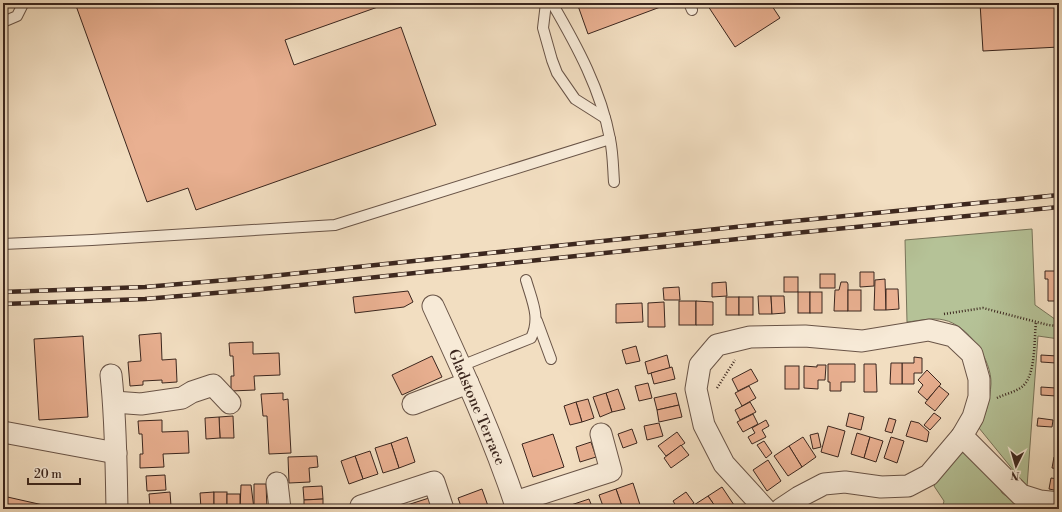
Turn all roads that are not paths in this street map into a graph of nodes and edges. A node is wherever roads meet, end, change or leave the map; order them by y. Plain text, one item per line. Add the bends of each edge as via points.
1 (21, 3) edge
2 (546, 3) edge
3 (552, 3) edge
4 (3, 22) edge
5 (605, 118) junction
6 (610, 139) junction
7 (614, 182) dead end
8 (3, 244) edge
9 (526, 280) dead end
10 (433, 306) dead end
11 (536, 320) junction
12 (551, 360) dead end
13 (464, 374) junction
14 (111, 375) dead end
15 (114, 402) junction
16 (230, 403) dead end
17 (413, 404) dead end
18 (3, 432) edge
19 (601, 434) dead end
20 (962, 436) junction
21 (116, 453) junction
22 (277, 484) dead end
23 (1059, 503) edge
24 (516, 506) edge
25 (361, 507) edge
26 (117, 509) edge
27 (280, 509) edge
28 (443, 509) edge
29 (765, 509) edge
30 (781, 509) edge

1 - 4 lane via 17,16
2 - 5 lane via 543,28 557,73 574,98
3 - 5 lane via 588,70
5 - 6 lane
6 - 7 lane
6 - 8 lane via 335,225
9 - 11 lane
10 - 13 street, Gladstone Terrace
11 - 12 lane
11 - 13 lane via 531,338
13 - 17 street
13 - 24 street, Gladstone Terrace
14 - 15 street
15 - 16 street via 141,404 182,398 213,385
15 - 21 street
18 - 21 street
19 - 24 street via 611,471
20 - 23 street via 1021,495
20 - 29 street via 973,417 979,397 979,379 972,354 953,336 929,330 862,340 805,336 750,337 717,345 700,365 696,389 704,425 724,464
20 - 30 street via 929,475 908,486 881,487 845,482 824,484
21 - 26 street
22 - 27 street
25 - 28 street via 434,482

